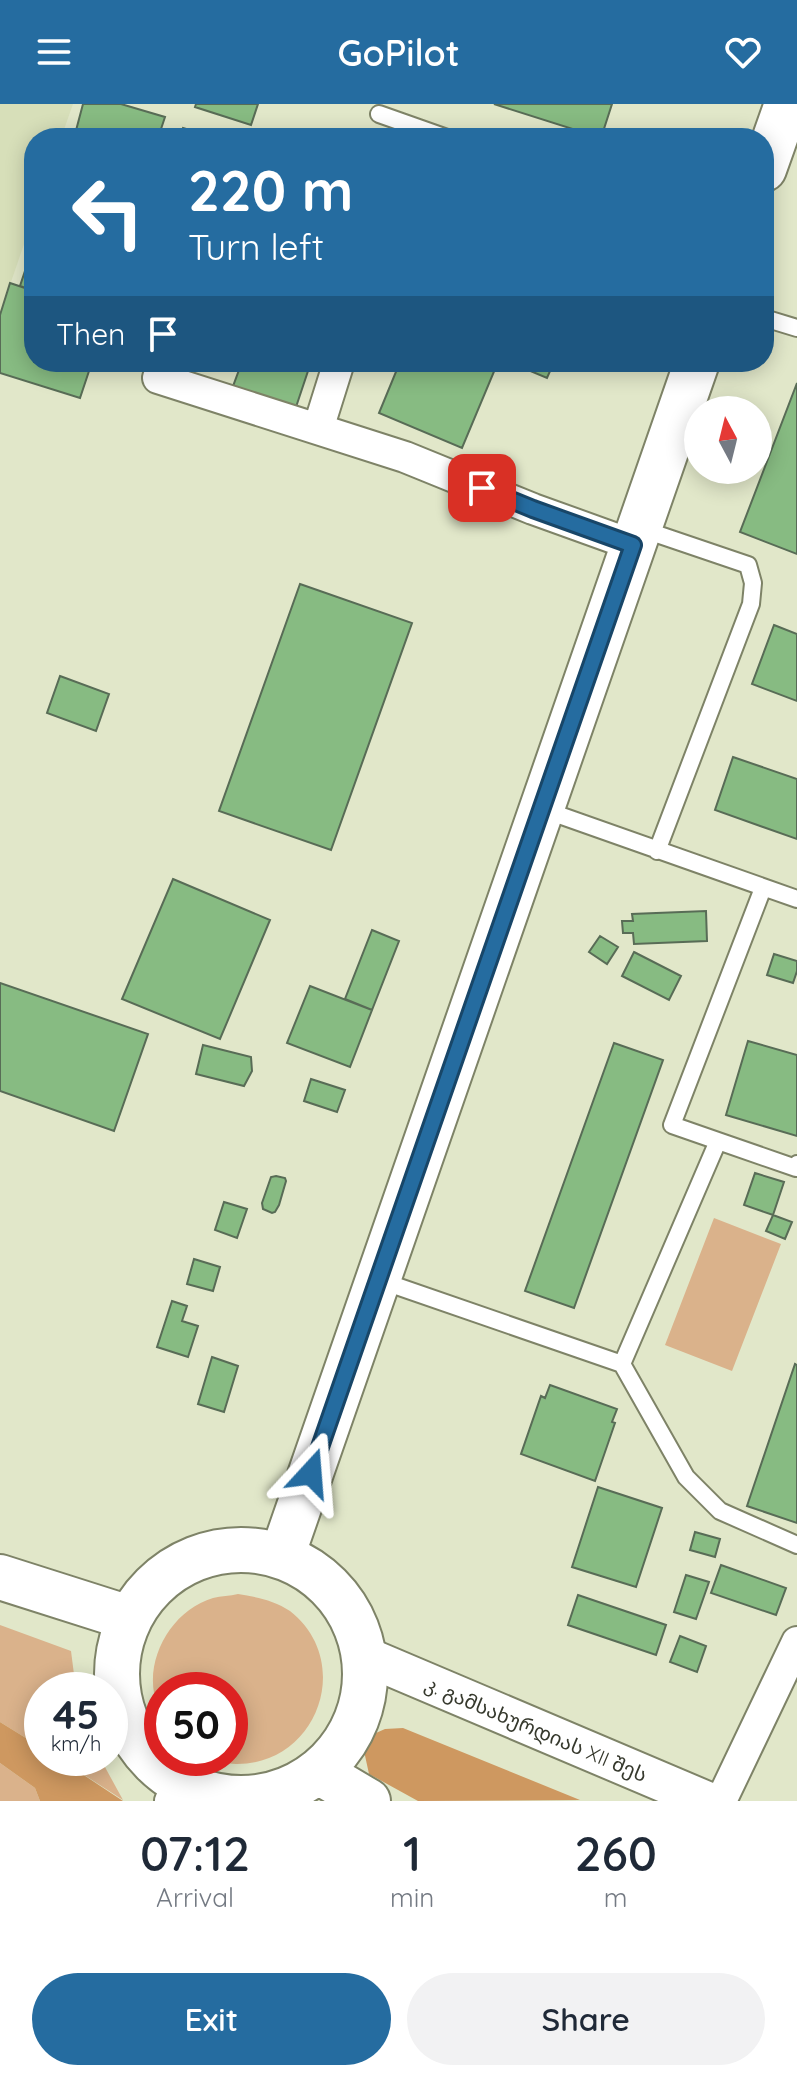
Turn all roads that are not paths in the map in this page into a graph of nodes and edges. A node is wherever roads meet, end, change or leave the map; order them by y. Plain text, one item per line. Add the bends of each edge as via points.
1 (787, 104) edge
2 (379, 114) dead end
3 (419, 128) edge
4 (774, 141) edge
5 (774, 321) edge
6 (797, 328) edge
7 (160, 372) edge
8 (336, 372) edge
9 (694, 372) edge
10 (318, 429) junction
11 (636, 537) junction
12 (541, 809) junction
13 (657, 851) junction
14 (763, 888) junction
15 (797, 899) edge
16 (718, 1141) junction
17 (797, 1164) edge
18 (378, 1280) junction
19 (622, 1364) junction
20 (797, 1545) edge
21 (282, 1556) junction
22 (0, 1577) edge
23 (129, 1618) junction
24 (797, 1642) edge
25 (365, 1656) junction
26 (319, 1772) junction
27 (174, 1792) edge
28 (368, 1801) edge
29 (707, 1801) edge
30 (721, 1801) edge

1 - 4 main road
2 - 3 lane
5 - 6 lane
7 - 10 street via 158,378
8 - 10 street
9 - 11 main road
10 - 11 street via 405,457 533,509
11 - 12 main road
11 - 13 lane via 748,565 753,583 751,604
12 - 13 lane
12 - 18 main road
13 - 14 lane
14 - 15 lane
14 - 16 lane via 672,1125
16 - 17 lane via 796,1168
16 - 19 lane
18 - 19 lane
18 - 21 main road
19 - 20 lane via 686,1477 720,1511
21 - 23 main road via 244,1549 209,1553 176,1566 149,1589
21 - 25 main road via 310,1570 336,1593 355,1622
22 - 23 main road
23 - 27 main road via 117,1654 116,1692 127,1728
24 - 30 street
25 - 26 main road via 364,1699 348,1739
25 - 29 street, კ. გამსახურდიას XII შეს
26 - 27 main road via 287,1790 251,1799
26 - 28 main road

